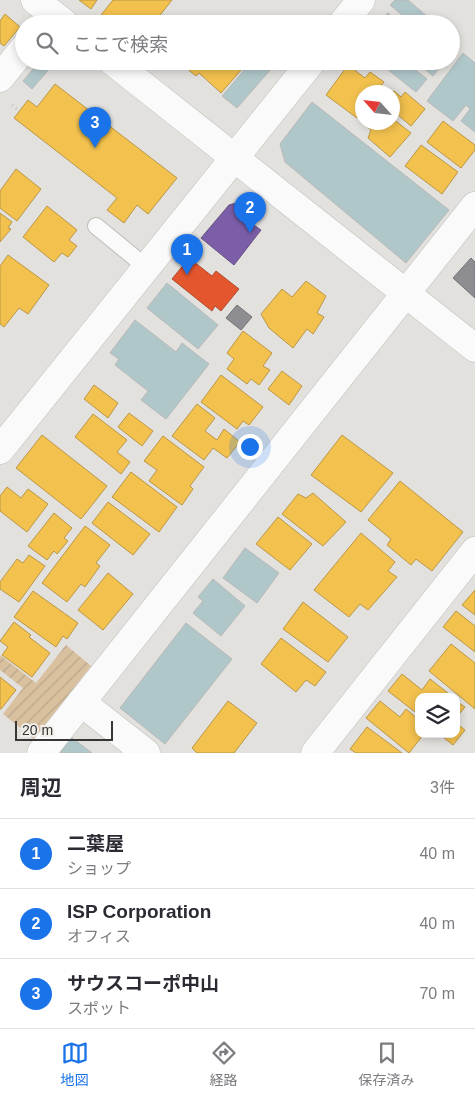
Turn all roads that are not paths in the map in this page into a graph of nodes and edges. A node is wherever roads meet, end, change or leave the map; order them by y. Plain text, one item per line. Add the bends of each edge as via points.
1 (361, 0) edge
2 (349, 15) edge
3 (15, 59) edge
4 (123, 70) edge
5 (305, 70) edge
6 (0, 78) edge
7 (234, 157) junction
8 (475, 206) edge
9 (96, 226) dead end
10 (146, 267) junction
11 (406, 293) junction
12 (475, 348) edge
13 (0, 450) edge
14 (475, 551) edge
15 (81, 702) junction
16 (41, 753) edge
17 (146, 753) edge
18 (315, 753) edge

1 - 2 street
3 - 6 street
4 - 7 street
5 - 7 street
7 - 10 street
7 - 11 street
8 - 11 street
9 - 10 lane
10 - 13 street
11 - 12 street
11 - 15 street
14 - 18 street
15 - 16 street
15 - 17 street

